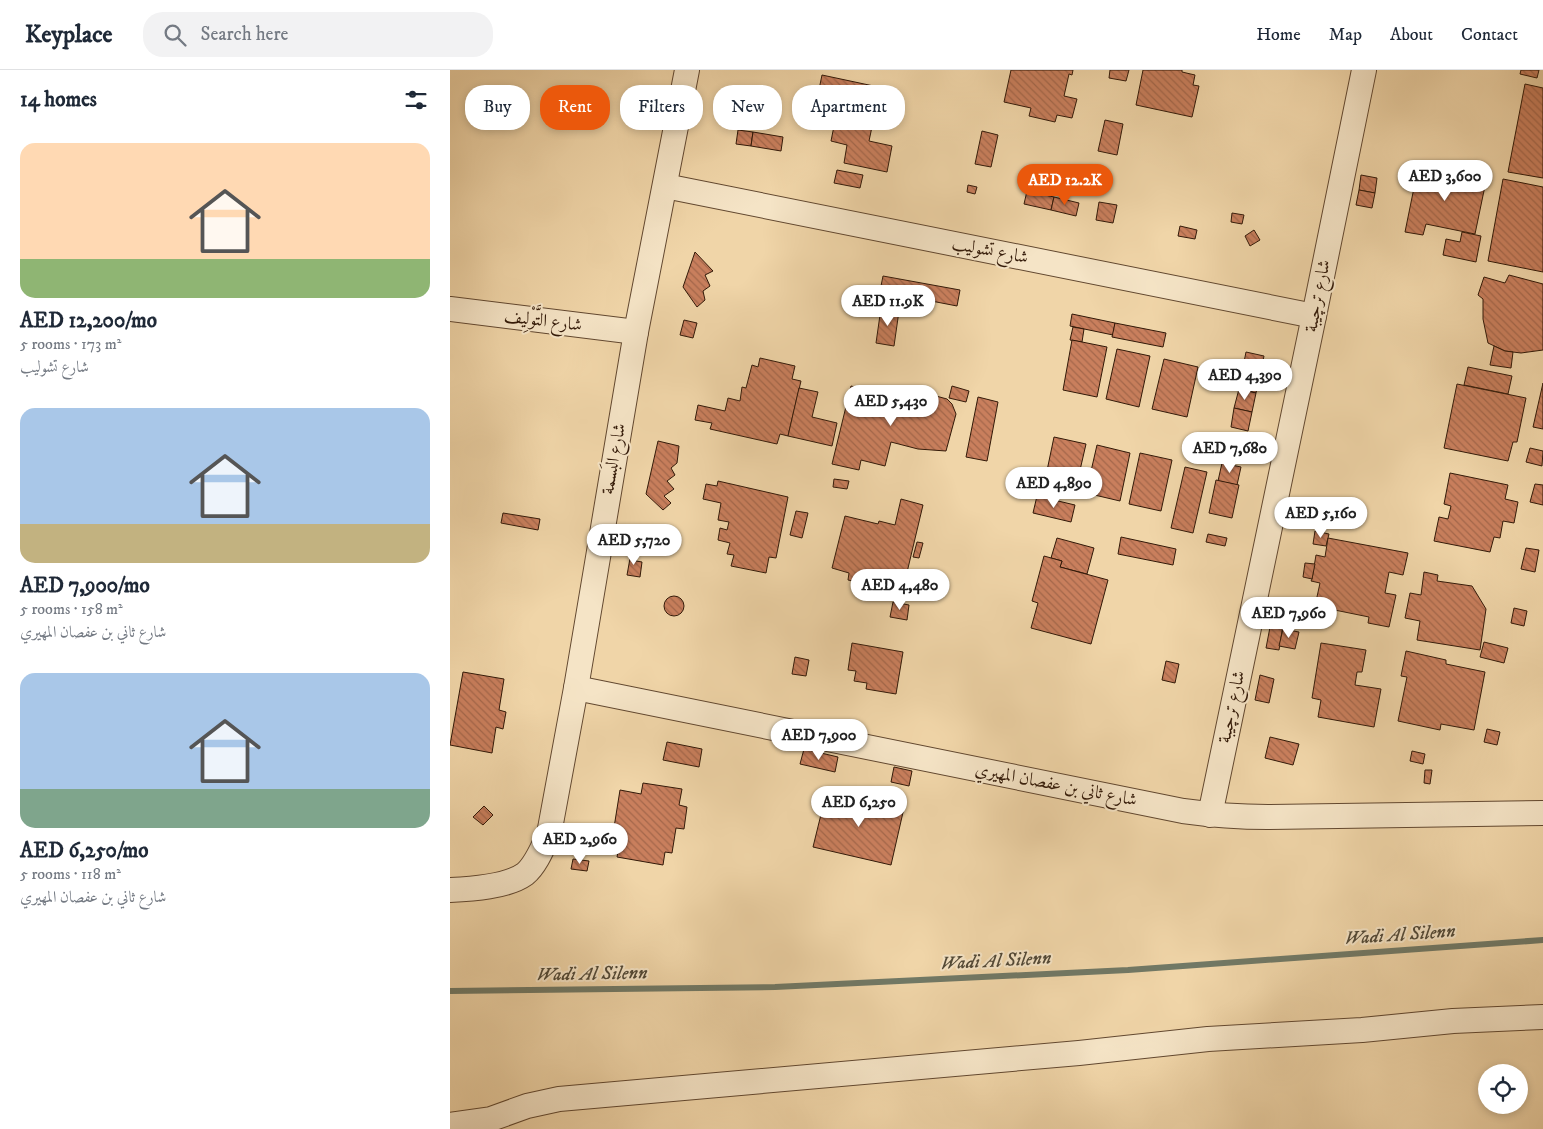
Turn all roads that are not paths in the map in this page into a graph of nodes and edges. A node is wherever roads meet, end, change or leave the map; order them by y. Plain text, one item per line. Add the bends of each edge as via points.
1 (688, 70) edge
2 (1364, 70) edge
3 (665, 186) junction
4 (450, 309) edge
5 (1314, 316) junction
6 (636, 332) junction
7 (576, 688) junction
8 (1543, 813) edge
9 (1210, 815) junction
10 (450, 890) edge
11 (1543, 1017) edge
12 (450, 1126) edge

1 - 3 street, شارع البَسمة
2 - 5 street, شارع ترچيبة
3 - 5 street, شارع تشوليب
3 - 6 street, شارع البَسمة
4 - 6 street, شارع التَّوْلِيف
5 - 9 street, شارع ترچيبة
6 - 7 street, شارع البَسمة
7 - 9 street, شارع ثاني بن عفصان المهيري
7 - 10 street, شارع البَسمة via 549,834 542,850 526,873 515,878 492,886
8 - 9 street, شارع ثاني بن عفصان المهيري
11 - 12 street via 1208,1039 559,1099 491,1119

